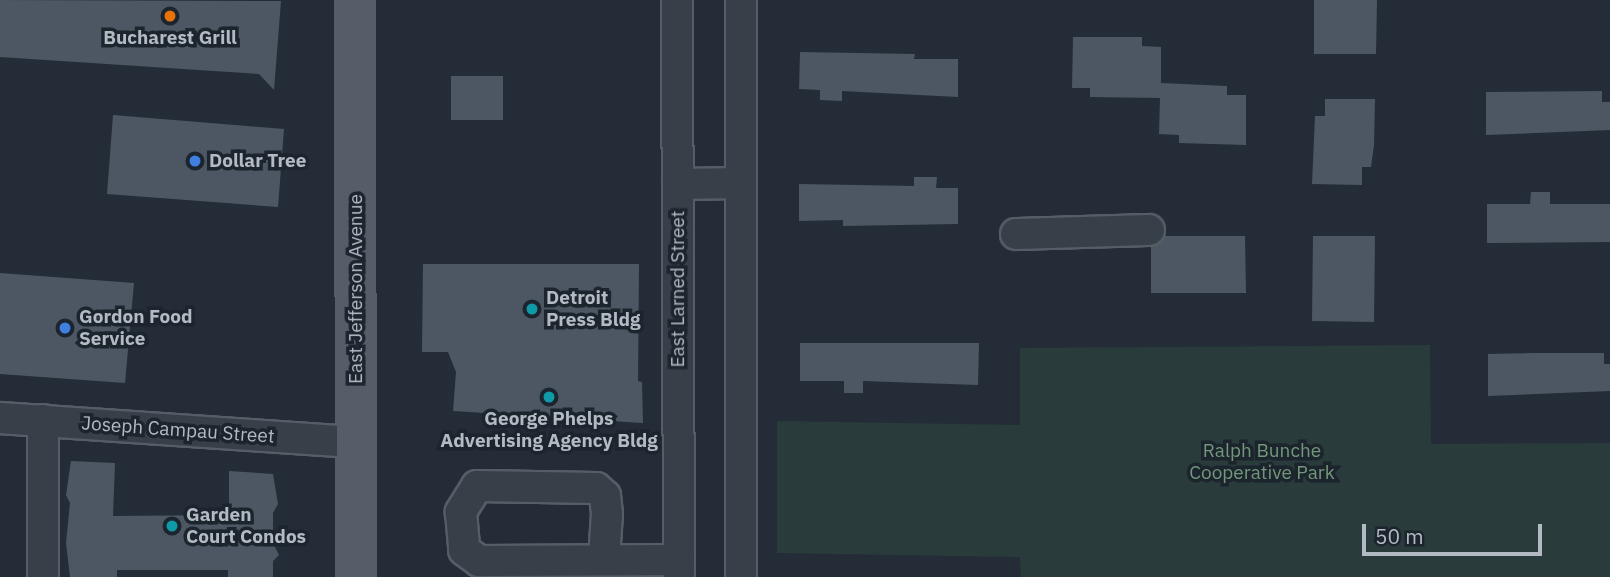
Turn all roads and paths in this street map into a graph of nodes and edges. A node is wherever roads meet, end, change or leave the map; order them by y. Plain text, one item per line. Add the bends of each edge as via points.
1 (355, 0) edge
2 (677, 0) edge
3 (741, 0) edge
4 (740, 183) junction
5 (678, 184) junction
6 (1149, 230) dead end
7 (1016, 234) dead end
8 (0, 418) edge
9 (43, 420) junction
10 (356, 442) junction
11 (605, 549) junction
12 (679, 559) edge
13 (43, 577) edge
14 (356, 577) edge
15 (741, 577) edge

1 - 10 main road, East Jefferson Avenue
2 - 5 street, East Larned Street
3 - 4 street
4 - 5 street
4 - 15 street
5 - 12 street, East Larned Street
6 - 7 street
8 - 9 street, Joseph Campau Street
9 - 10 street, Joseph Campau Street
9 - 13 street
10 - 14 main road, East Jefferson Avenue
11 - 11 street via 479,561 464,550 461,512 477,486 596,488 605,496
11 - 12 street

